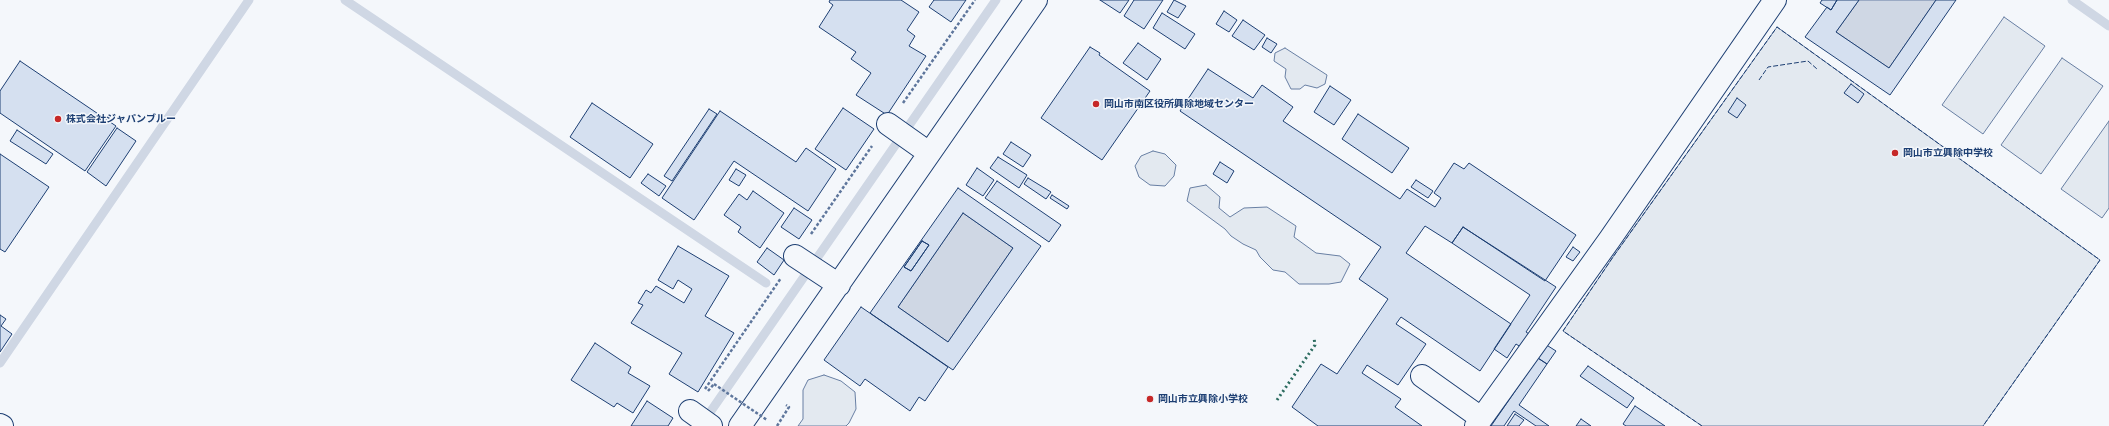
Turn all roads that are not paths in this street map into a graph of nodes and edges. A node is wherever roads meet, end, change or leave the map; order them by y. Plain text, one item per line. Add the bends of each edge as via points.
1 (1036, 0) edge
2 (1775, 0) edge
3 (898, 131) road end
4 (929, 153) junction
5 (798, 258) road end
6 (838, 285) junction
7 (1422, 376) dead end
8 (1479, 422) edge
9 (740, 426) edge

1 - 4 street
2 - 8 street via 1610,239
3 - 4 street
4 - 6 street
5 - 6 street
6 - 9 street
7 - 8 street

